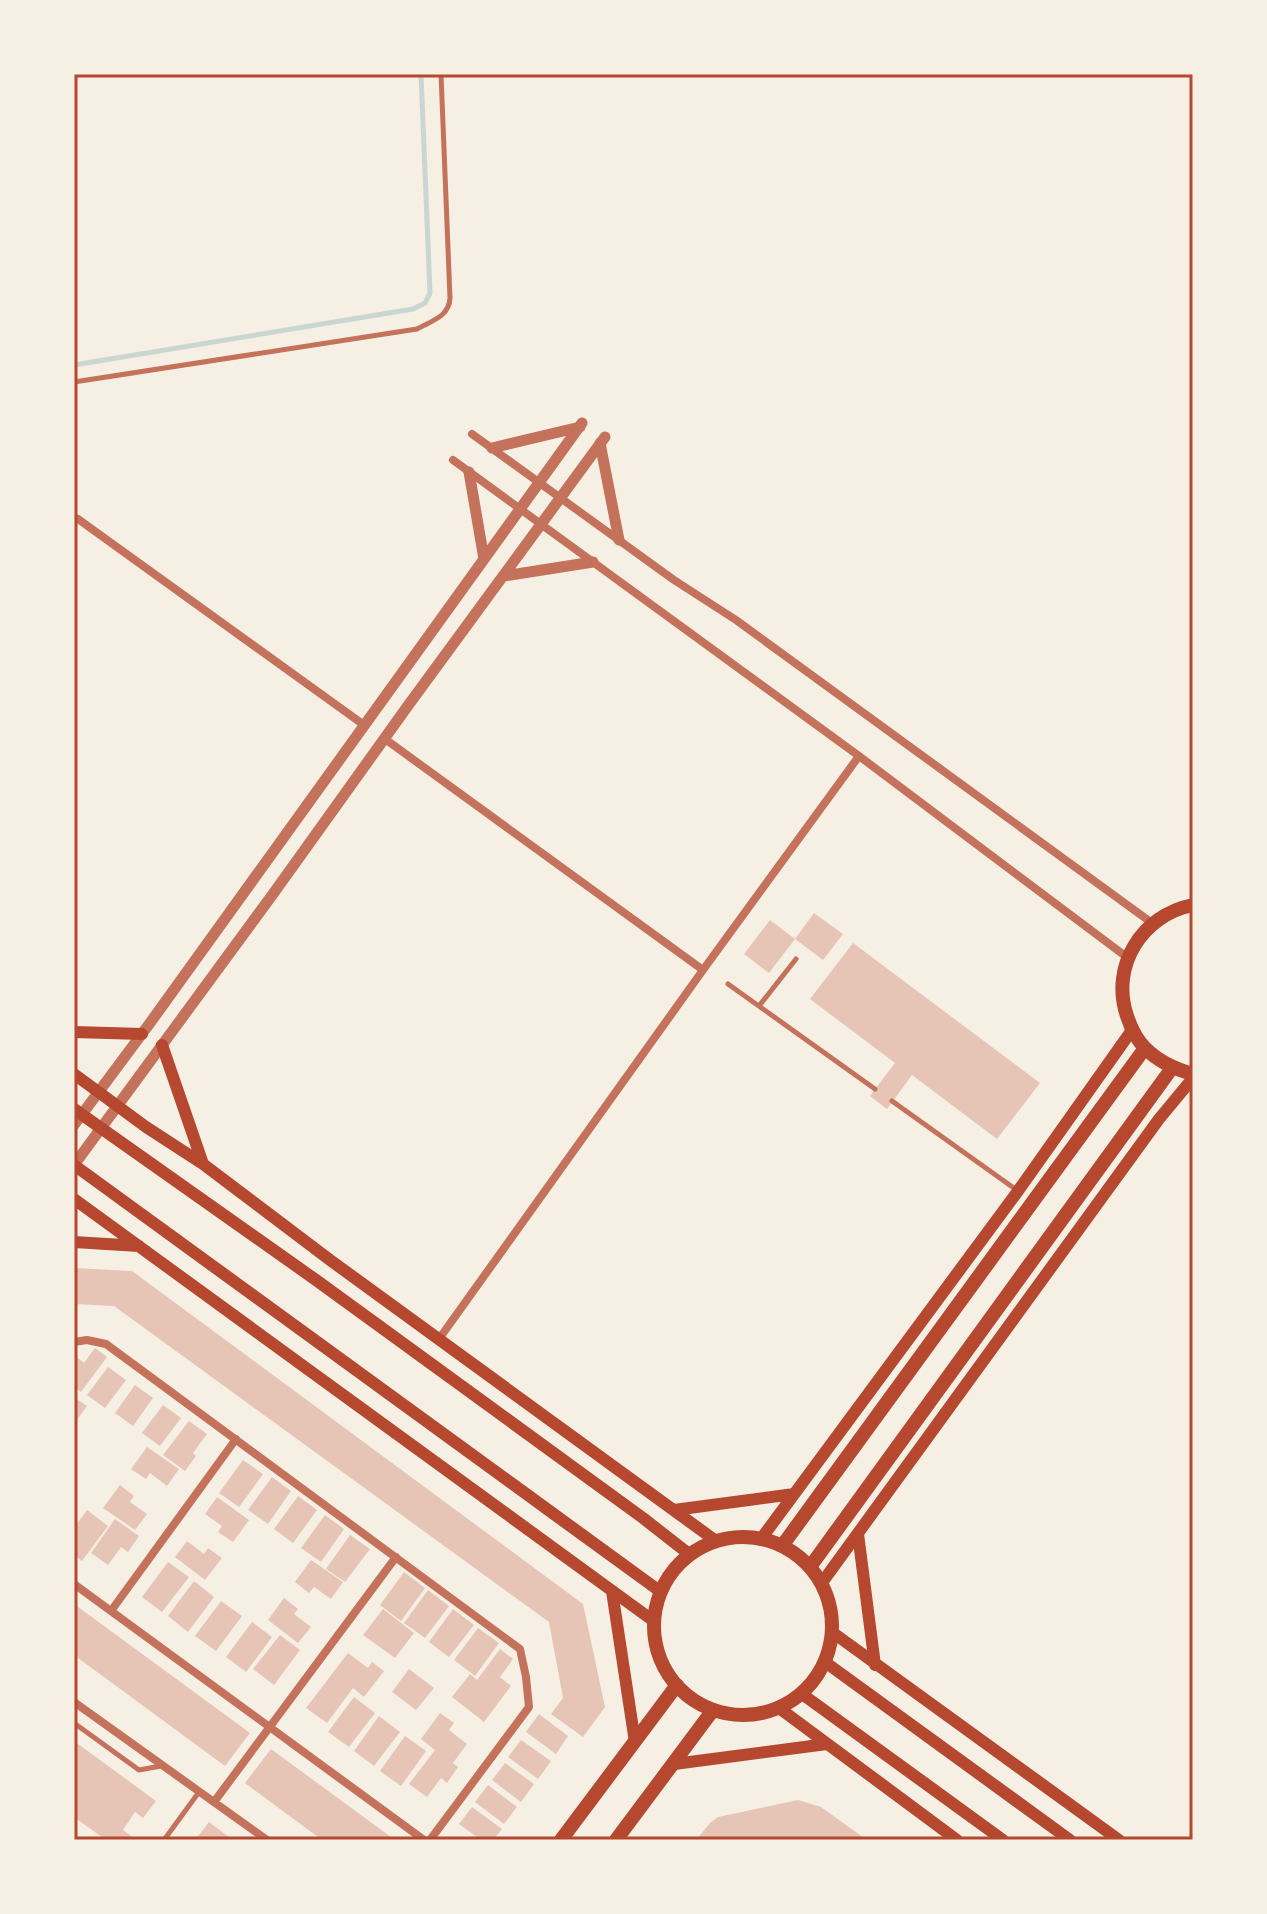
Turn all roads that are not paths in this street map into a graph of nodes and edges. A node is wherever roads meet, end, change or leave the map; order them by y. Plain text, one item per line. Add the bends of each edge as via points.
1 (441, 74) edge
2 (74, 382) edge
3 (472, 434) dead end
4 (492, 448) junction
5 (453, 460) dead end
6 (469, 472) junction
7 (539, 482) junction
8 (561, 498) junction
9 (520, 509) junction
10 (78, 519) dead end
11 (541, 525) junction
12 (619, 540) junction
13 (484, 559) junction
14 (593, 562) junction
15 (504, 576) junction
16 (364, 725) junction
17 (385, 739) junction
18 (859, 756) junction
19 (1193, 905) edge
20 (1152, 923) junction
21 (1128, 958) junction
22 (796, 959) dead end
23 (703, 970) junction
24 (728, 984) dead end
25 (759, 1006) junction
26 (146, 1029) junction
27 (1132, 1030) junction
28 (74, 1032) edge
29 (162, 1045) junction
30 (1145, 1048) junction
31 (1172, 1068) junction
32 (74, 1074) edge
33 (1193, 1076) edge
34 (875, 1089) dead end
35 (98, 1092) junction
36 (892, 1101) dead end
37 (117, 1106) junction
38 (74, 1109) edge
39 (74, 1125) edge
40 (101, 1128) junction
41 (203, 1164) junction
42 (74, 1165) edge
43 (1018, 1191) junction
44 (74, 1199) edge
45 (154, 1224) junction
46 (74, 1242) edge
47 (139, 1246) junction
48 (330, 1260) junction
49 (316, 1280) junction
50 (439, 1339) junction
51 (74, 1342) edge
52 (236, 1439) junction
53 (794, 1494) junction
54 (674, 1510) junction
55 (858, 1534) junction
56 (761, 1539) junction
57 (716, 1541) junction
58 (782, 1546) junction
59 (689, 1554) junction
60 (396, 1557) junction
61 (810, 1567) junction
62 (74, 1584) edge
63 (821, 1584) junction
64 (612, 1591) junction
65 (661, 1592) junction
66 (111, 1611) junction
67 (655, 1622) junction
68 (832, 1632) junction
69 (825, 1662) junction
70 (875, 1665) junction
71 (677, 1685) junction
72 (802, 1694) junction
73 (74, 1702) edge
74 (779, 1708) junction
75 (713, 1710) junction
76 (74, 1723) edge
77 (270, 1727) junction
78 (635, 1742) junction
79 (827, 1744) junction
80 (674, 1764) junction
81 (164, 1766) junction
82 (200, 1792) junction
83 (214, 1802) junction
84 (164, 1840) edge
85 (267, 1840) edge
86 (424, 1840) edge
87 (430, 1840) edge
88 (561, 1840) edge
89 (616, 1840) edge
90 (957, 1840) edge
91 (1003, 1840) edge
92 (1070, 1840) edge
93 (1119, 1840) edge

1 - 2 lane via 450,298 444,314 417,329
3 - 4 street
4 - 7 street
4 - 7 street via 581,425
5 - 6 street
6 - 9 street
6 - 13 street
7 - 8 street
7 - 9 street
8 - 11 street
8 - 12 street
8 - 12 street via 603,440
9 - 11 street
9 - 13 street
10 - 16 street
11 - 14 street
11 - 15 street
12 - 20 street
13 - 16 street
14 - 15 street
14 - 18 street
15 - 17 street
16 - 26 street
17 - 23 street
17 - 29 street
18 - 21 street
18 - 23 street
19 - 20 main road
20 - 21 main road
21 - 27 main road via 1123,1002
22 - 25 lane
23 - 50 street
24 - 25 lane
25 - 34 lane
26 - 28 main road
26 - 35 street
27 - 30 main road
27 - 43 main road
29 - 37 street
29 - 41 main road
30 - 31 main road
30 - 58 main road
31 - 33 main road
31 - 61 main road
32 - 35 main road
33 - 55 main road
35 - 37 main road
35 - 39 street
36 - 43 lane
37 - 40 street
37 - 41 main road
38 - 40 main road
40 - 42 street
40 - 49 main road
41 - 48 main road
42 - 45 main road
43 - 53 main road
44 - 47 main road
45 - 47 main road
45 - 65 main road
46 - 47 main road
47 - 64 main road
48 - 49 main road
48 - 50 main road
49 - 59 main road
50 - 54 main road
51 - 52 street via 106,1344
52 - 60 street
52 - 66 street
53 - 54 main road
53 - 56 main road
54 - 57 main road
55 - 63 main road
55 - 70 main road
56 - 57 main road
56 - 58 main road
57 - 59 main road
58 - 61 main road
59 - 65 main road
60 - 77 street
60 - 87 street via 520,1649 526,1677 529,1707
61 - 63 main road
62 - 66 street
63 - 68 main road
64 - 67 main road
64 - 78 main road
65 - 67 main road
66 - 77 street
67 - 71 main road via 655,1642
68 - 69 main road
68 - 70 main road
69 - 72 main road
69 - 92 main road
70 - 93 main road
71 - 75 main road
71 - 78 main road
72 - 74 main road
72 - 91 main road
73 - 81 street
74 - 75 main road via 740,1716
74 - 79 main road
75 - 80 main road
76 - 81 lane via 139,1770
77 - 83 street
77 - 86 street
78 - 88 main road
79 - 80 main road
79 - 90 main road
80 - 89 main road
81 - 82 street
82 - 83 street
82 - 84 lane
83 - 85 street

